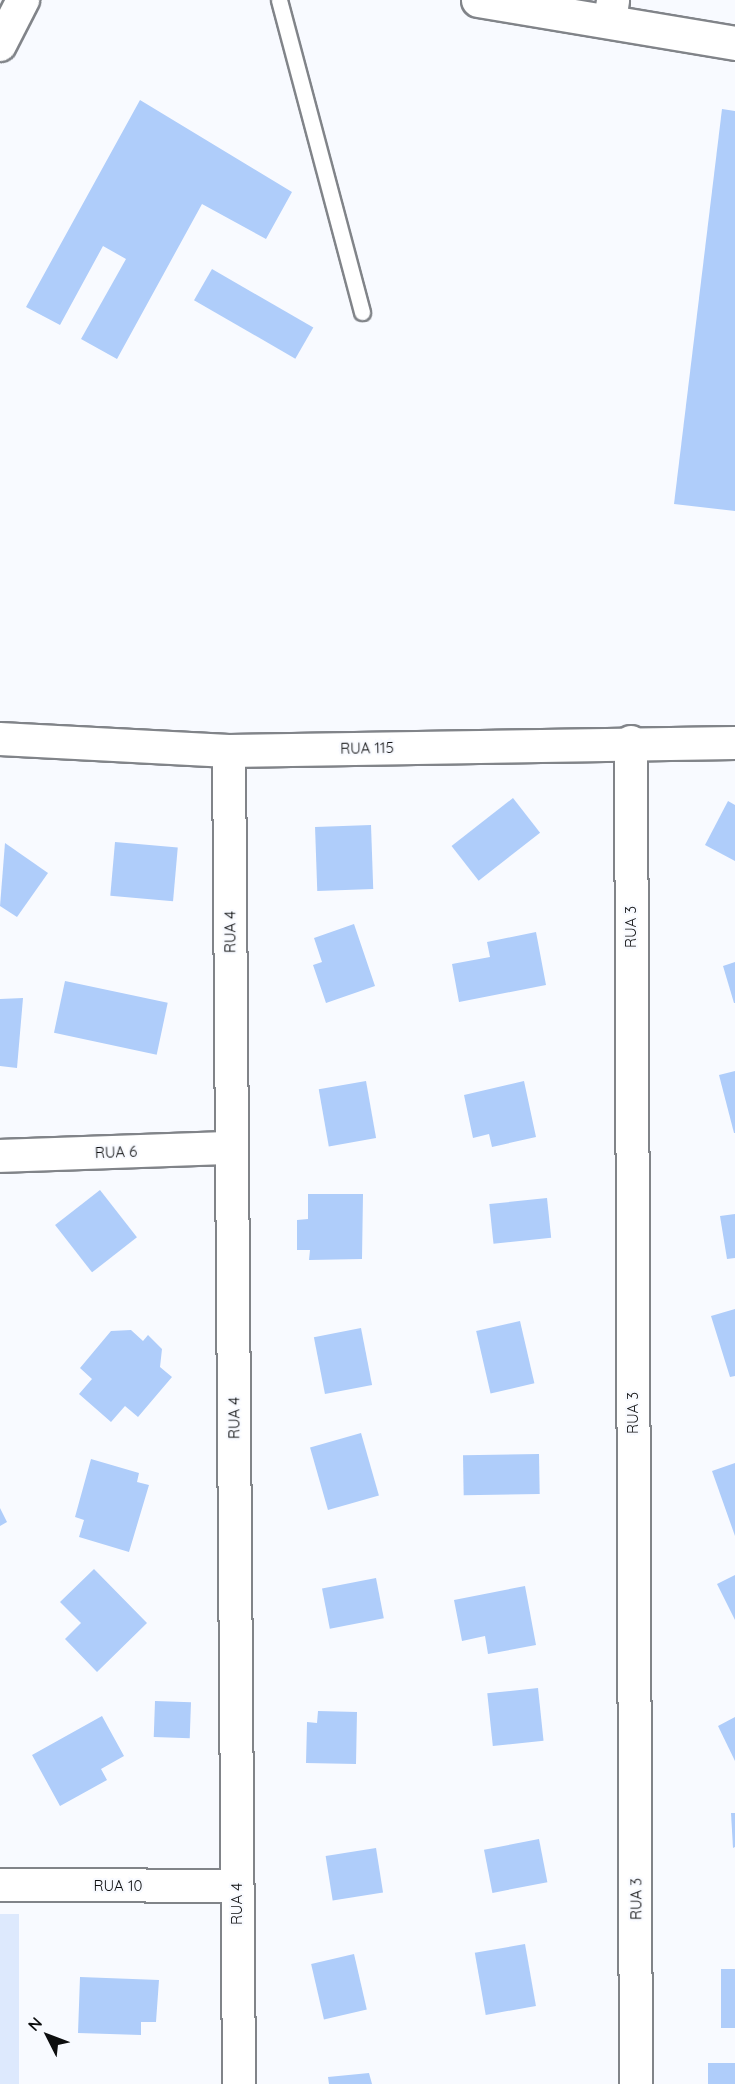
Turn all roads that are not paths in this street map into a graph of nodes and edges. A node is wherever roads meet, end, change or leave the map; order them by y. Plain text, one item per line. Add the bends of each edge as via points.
1 (23, 0) edge
2 (279, 0) edge
3 (478, 0) edge
4 (611, 10) edge
5 (735, 43) edge
6 (0, 45) edge
7 (362, 312) dead end
8 (0, 739) edge
9 (631, 742) junction
10 (735, 743) edge
11 (229, 751) junction
12 (232, 1148) junction
13 (0, 1156) edge
14 (0, 1886) edge
15 (237, 1886) junction
16 (239, 2084) edge
17 (636, 2084) edge

1 - 6 street
2 - 7 lane
3 - 4 street
4 - 5 street
8 - 11 street, RUA 115
9 - 10 street, RUA 115
9 - 11 street, RUA 115
9 - 17 street, RUA 3
11 - 12 street, RUA 4
12 - 13 street, RUA 6
12 - 15 street, RUA 4
14 - 15 street, RUA 10
15 - 16 street, RUA 4

